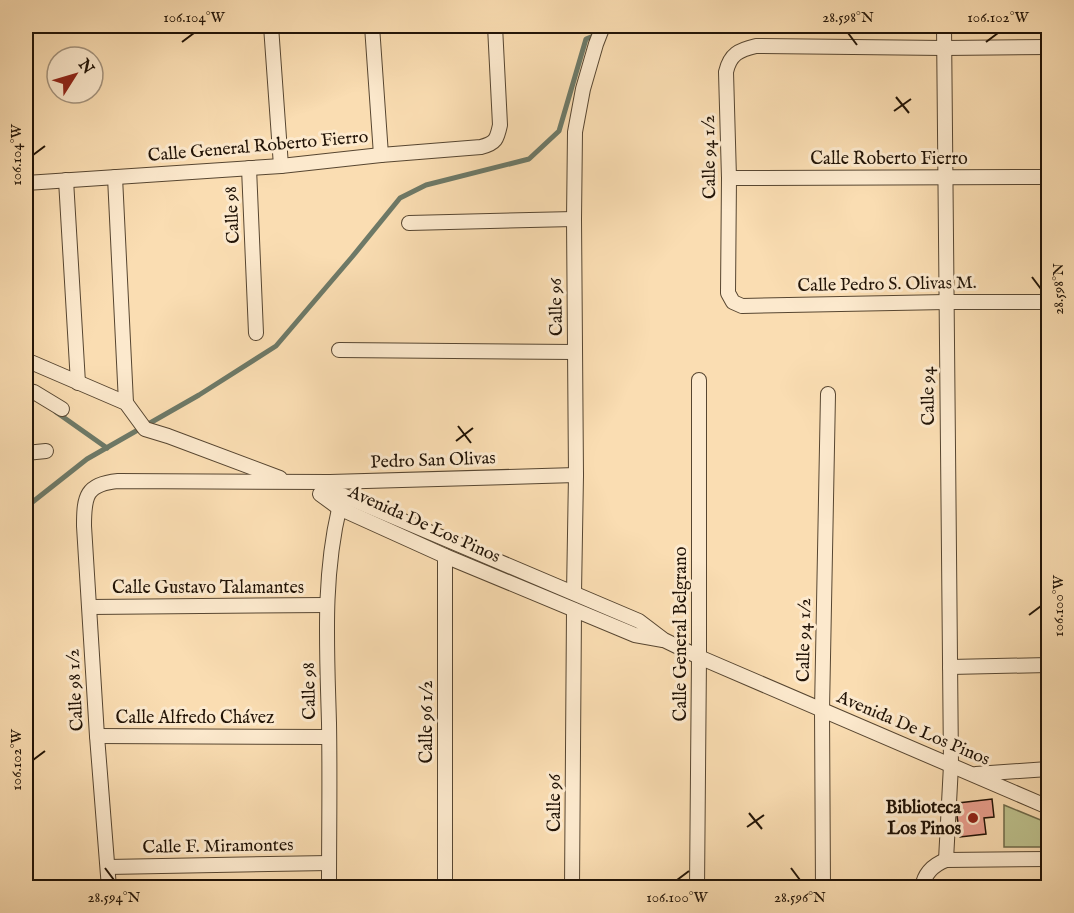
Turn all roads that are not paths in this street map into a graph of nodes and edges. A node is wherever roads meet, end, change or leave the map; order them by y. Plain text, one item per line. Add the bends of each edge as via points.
1 (271, 26) edge
2 (372, 26) edge
3 (495, 26) edge
4 (603, 26) edge
5 (944, 26) edge
6 (1048, 47) edge
7 (944, 48) junction
8 (381, 155) junction
9 (281, 166) junction
10 (249, 168) junction
11 (115, 177) junction
12 (945, 177) junction
13 (1048, 177) edge
14 (729, 178) junction
15 (66, 180) junction
16 (26, 183) edge
17 (574, 219) junction
18 (409, 223) dead end
19 (729, 298) joint
20 (946, 302) junction
21 (1048, 303) edge
22 (256, 333) dead end
23 (339, 350) dead end
24 (575, 352) junction
25 (26, 360) edge
26 (699, 380) dead end
27 (78, 382) junction
28 (26, 390) edge
29 (828, 394) dead end
30 (126, 403) junction
31 (62, 409) dead end
32 (46, 451) dead end
33 (26, 453) edge
34 (576, 475) junction
35 (291, 482) junction
36 (89, 491) joint
37 (342, 494) junction
38 (445, 556) junction
39 (574, 593) junction
40 (326, 605) junction
41 (90, 607) junction
42 (574, 610) junction
43 (664, 640) junction
44 (699, 657) junction
45 (1048, 665) edge
46 (950, 667) junction
47 (822, 710) junction
48 (97, 735) junction
49 (329, 737) junction
50 (951, 765) junction
51 (1048, 769) edge
52 (974, 774) junction
53 (1048, 807) edge
54 (1048, 860) edge
55 (329, 863) junction
56 (940, 863) junction
57 (108, 867) junction
58 (109, 888) edge
59 (328, 888) edge
60 (445, 888) edge
61 (573, 888) edge
62 (697, 888) edge
63 (823, 888) edge
64 (922, 888) edge

1 - 9 street
2 - 8 street
3 - 8 street, Calle General Roberto Fierro via 500,124 493,143
4 - 17 street, Calle 96 via 583,89 575,132
5 - 7 street, Calle 94
6 - 7 street
7 - 12 street, Calle 94
7 - 14 street, Calle 94 1/2 via 756,46 736,54 728,62 726,72
8 - 9 street, Calle General Roberto Fierro
9 - 10 street, Calle General Roberto Fierro
10 - 11 street, Calle General Roberto Fierro
10 - 22 street, Calle 98
11 - 15 street, Calle General Roberto Fierro
11 - 30 street
12 - 13 street, Calle Roberto Fierro
12 - 14 street, Calle Roberto Fierro
12 - 20 street, Calle 94
14 - 19 street, Calle 94 1/2
15 - 16 street, Calle General Roberto Fierro
15 - 27 street
17 - 18 street
17 - 24 street, Calle 96
19 - 20 street, Calle Pedro S. Olivas M. via 742,306
20 - 21 street, Calle Pedro S. Olivas M.
20 - 46 street, Calle 94
23 - 24 street
24 - 34 street, Calle 96
25 - 27 street
26 - 44 street, Calle General Belgrano
27 - 30 street
28 - 31 street
29 - 47 street, Calle 94 1/2
30 - 35 street via 145,429
32 - 33 street
34 - 37 street, Pedro San Olivas
34 - 39 street, Calle 96
35 - 36 street, Pedro San Olivas via 118,481
35 - 37 street, Pedro San Olivas
35 - 37 street, Avenida De Los Pinos via 321,494
36 - 41 street, Calle 98 1/2 via 84,510
37 - 38 street, Avenida De Los Pinos
37 - 39 street, Avenida De Los Pinos
37 - 40 street, Calle 98
38 - 42 street, Avenida De Los Pinos
38 - 60 street, Calle 96 1/2
39 - 43 street, Avenida De Los Pinos via 639,621
40 - 41 street, Calle Gustavo Talamantes
40 - 49 street, Calle 98
41 - 48 street, Calle 98 1/2
42 - 43 street, Avenida De Los Pinos via 635,635
42 - 61 street, Calle 96
43 - 44 street, Avenida De Los Pinos
44 - 47 street, Avenida De Los Pinos
44 - 62 street, Calle General Belgrano
45 - 46 street
46 - 50 street, Calle 94
47 - 50 street, Avenida De Los Pinos
47 - 63 street, Calle 94 1/2
48 - 49 street, Calle Alfredo Chávez
48 - 57 street, Calle 98 1/2
49 - 55 street, Calle 98
50 - 52 street, Avenida De Los Pinos
50 - 56 street, Calle 94
51 - 52 street
52 - 53 street, Avenida De Los Pinos
54 - 56 street
55 - 57 street, Calle F. Miramontes
55 - 59 street, Calle 98
56 - 64 street
57 - 58 street, Calle 98 1/2

